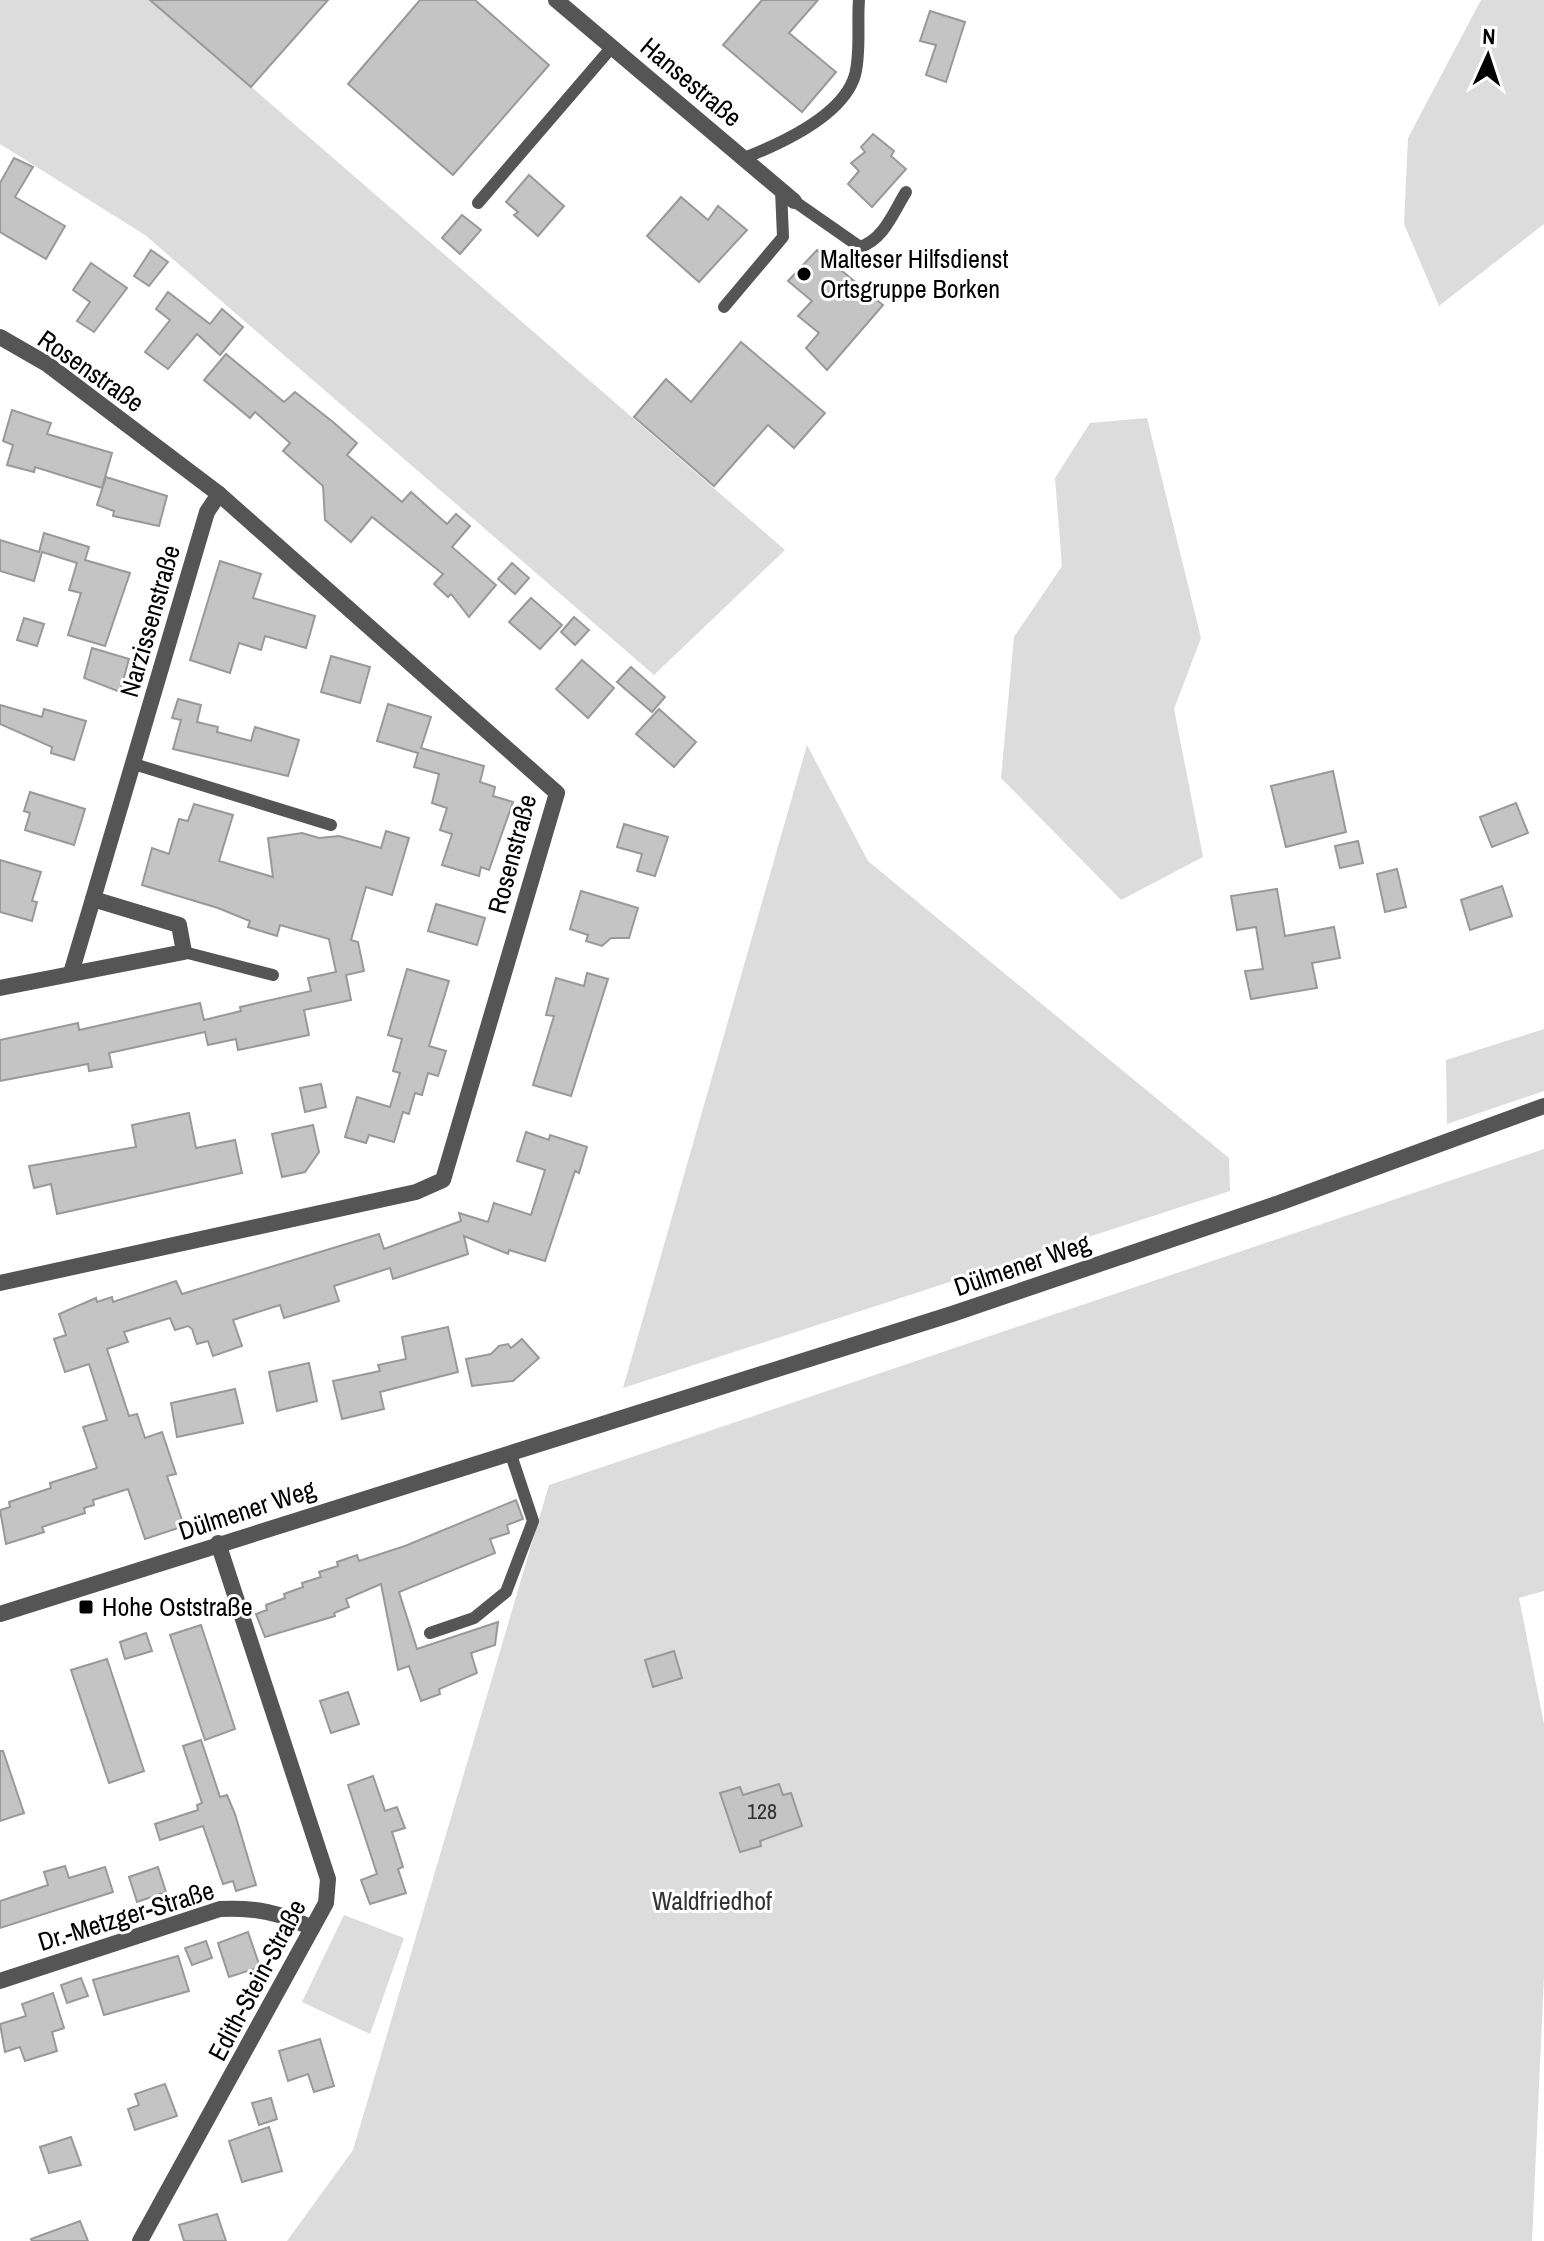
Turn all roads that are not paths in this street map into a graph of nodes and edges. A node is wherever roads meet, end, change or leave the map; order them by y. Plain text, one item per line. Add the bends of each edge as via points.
1 (556, 0) edge
2 (859, 0) edge
3 (612, 47) junction
4 (744, 158) junction
5 (906, 192) dead end
6 (787, 195) junction
7 (478, 203) dead end
8 (724, 307) dead end
9 (2, 343) edge
10 (219, 494) junction
11 (134, 764) junction
12 (331, 825) dead end
13 (93, 899) junction
14 (184, 952) junction
15 (71, 973) junction
16 (273, 975) dead end
17 (0, 988) edge
18 (1544, 1106) edge
19 (0, 1283) edge
20 (510, 1452) junction
21 (218, 1543) junction
22 (0, 1614) edge
23 (430, 1633) dead end
24 (312, 1928) junction
25 (0, 1981) edge
26 (140, 2241) edge

1 - 3 street, Hansestraße
2 - 4 lane via 855,76 837,103 790,140
3 - 4 street, Hansestraße
3 - 7 lane
4 - 6 street, Hansestraße
5 - 6 lane via 872,243 860,247
6 - 8 lane via 783,237
9 - 10 street, Rosenstraße via 47,364
10 - 11 street, Narzissenstraße via 207,512
10 - 19 street, Rosenstraße via 557,793 443,1180 416,1192
11 - 12 lane
11 - 13 street, Narzissenstraße
13 - 14 street via 179,925
13 - 15 street, Narzissenstraße
14 - 15 street
14 - 16 lane
15 - 17 street
18 - 20 street, Dülmener Weg via 967,1309
20 - 21 street, Dülmener Weg
20 - 23 lane via 533,1521 506,1592 474,1618
21 - 22 street, Dülmener Weg
21 - 24 street, Edith-Stein-Straße via 328,1879 326,1903
24 - 25 street, Dr.-Metzger-Straße via 250,1907 220,1909
24 - 26 street, Edith-Stein-Straße

